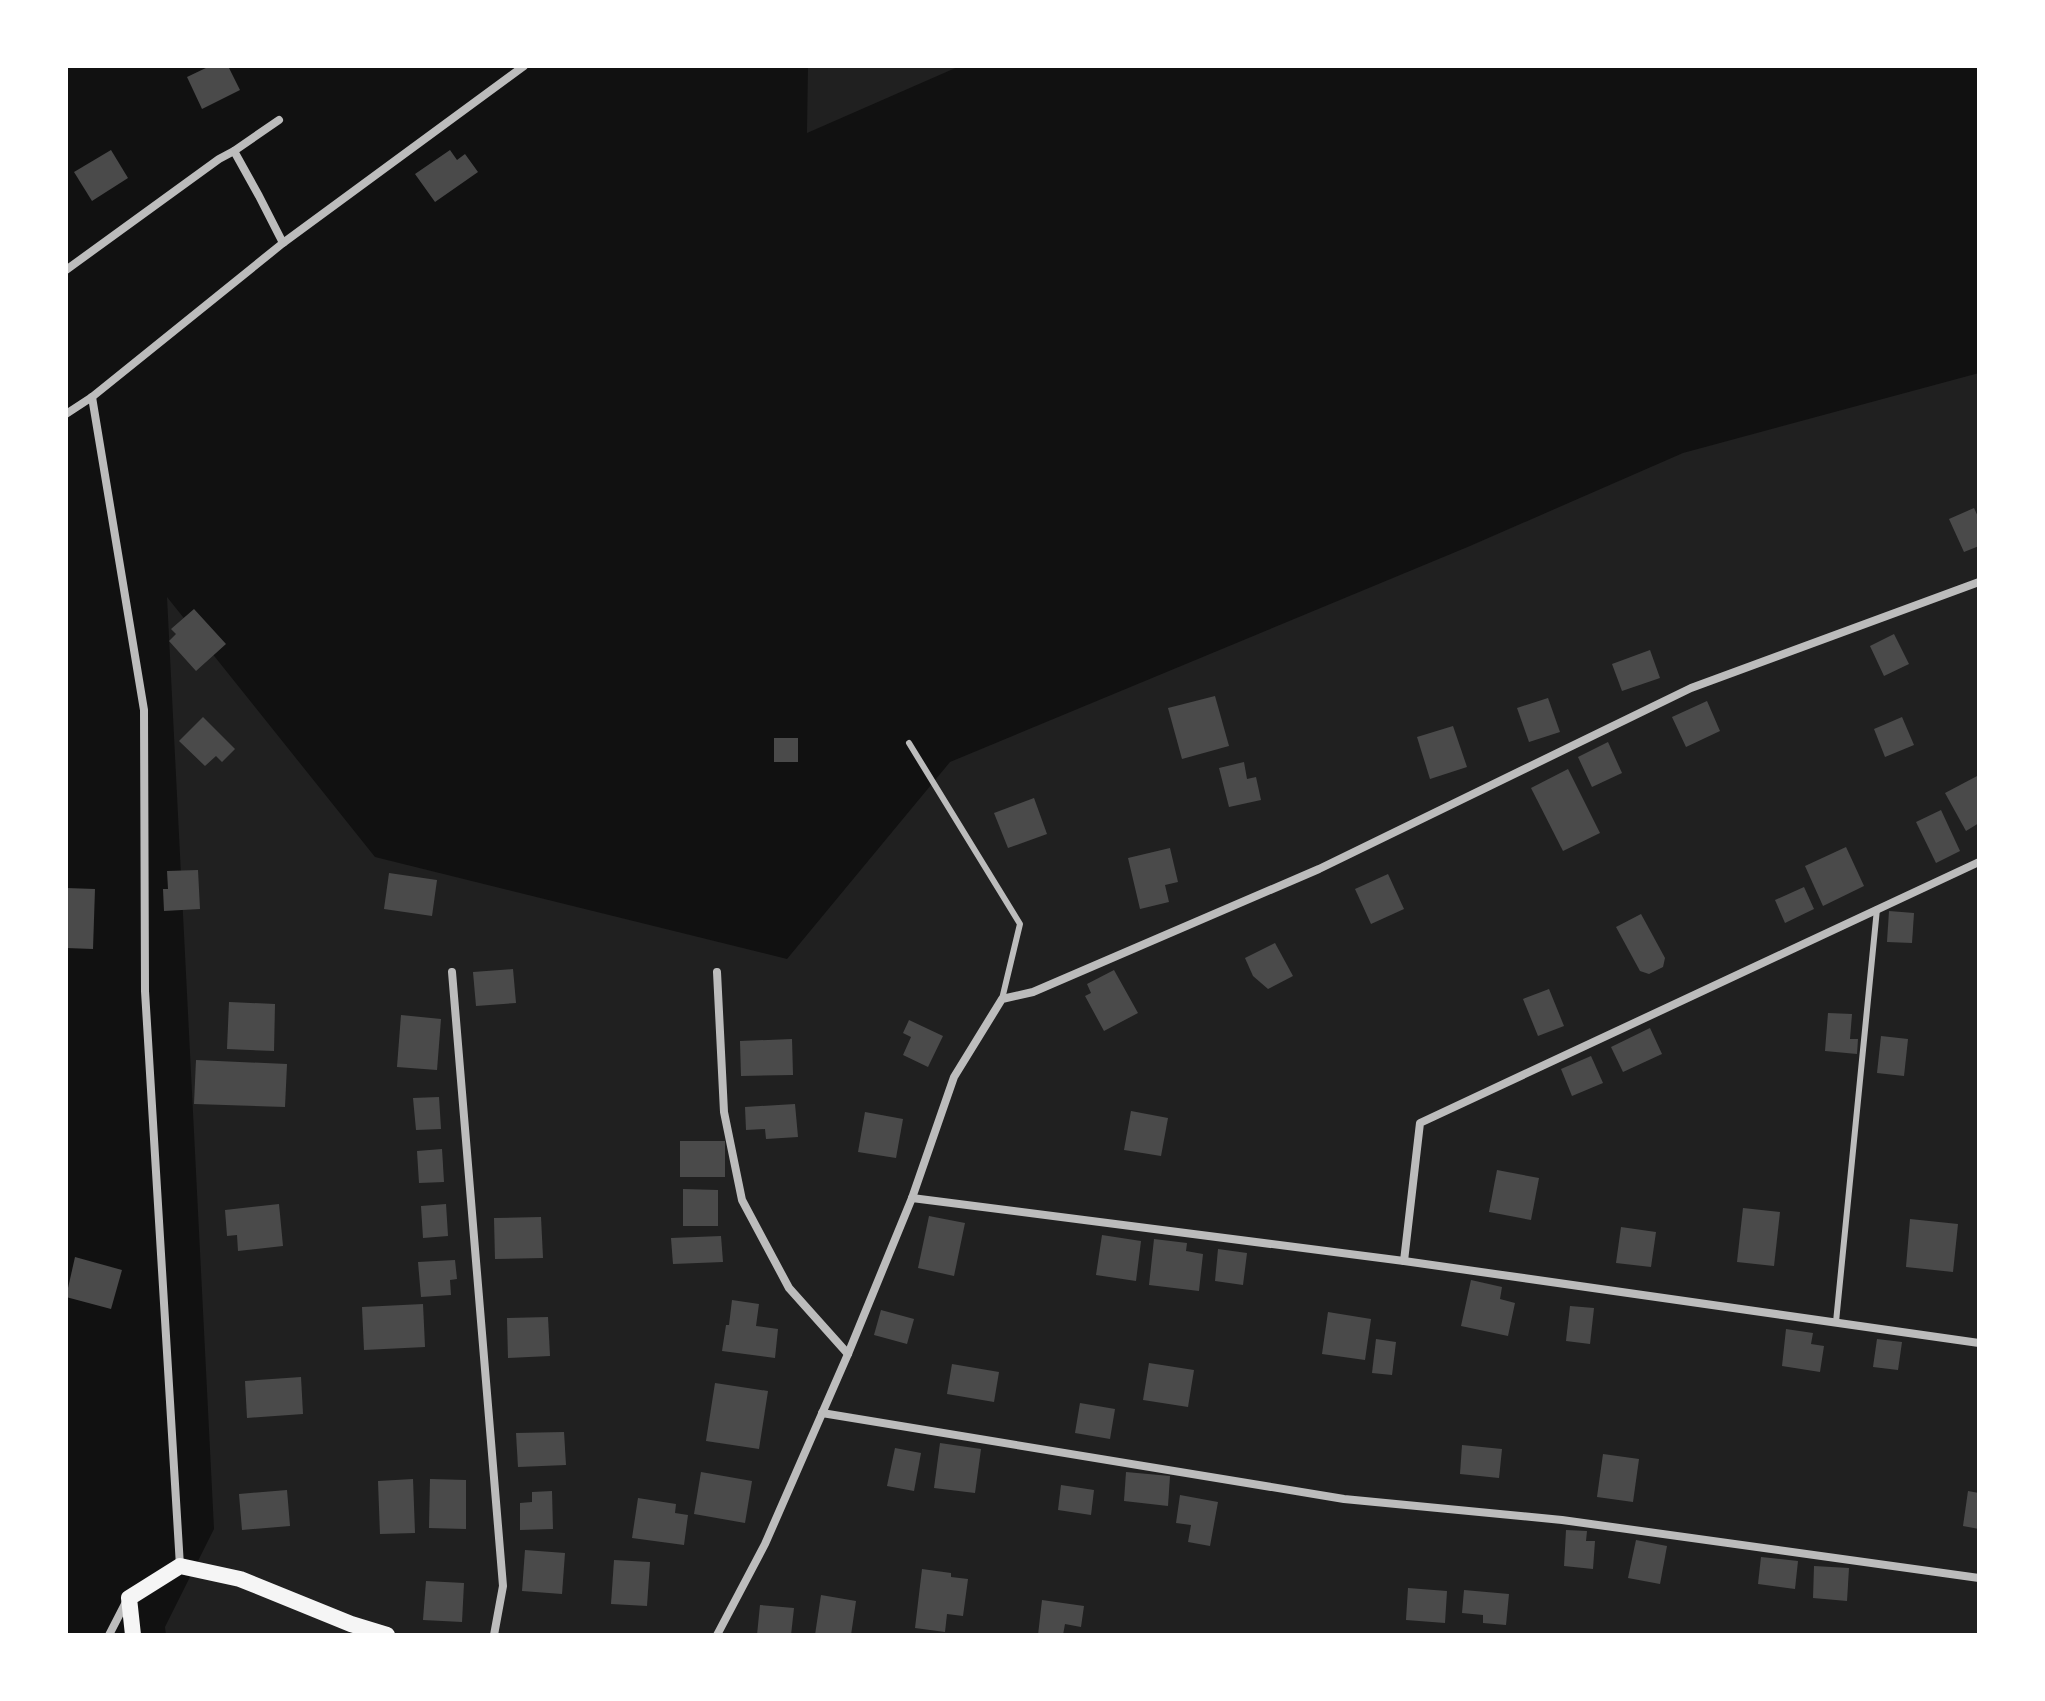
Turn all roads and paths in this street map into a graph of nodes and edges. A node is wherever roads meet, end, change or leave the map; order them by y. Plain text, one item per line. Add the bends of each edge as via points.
1 (524, 66) edge
2 (279, 120) dead end
3 (234, 151) junction
4 (283, 243) junction
5 (66, 270) edge
6 (92, 397) junction
7 (66, 414) edge
8 (1979, 582) edge
9 (909, 743) dead end
10 (1979, 862) edge
11 (1877, 909) junction
12 (452, 972) dead end
13 (717, 972) dead end
14 (1002, 999) junction
15 (912, 1198) junction
16 (1404, 1261) junction
17 (1836, 1322) junction
18 (1979, 1343) edge
19 (848, 1354) junction
20 (822, 1413) junction
21 (180, 1566) junction
22 (1979, 1578) edge
23 (129, 1598) junction
24 (109, 1635) edge
25 (133, 1635) edge
26 (387, 1635) edge
27 (494, 1635) edge
28 (717, 1635) edge

1 - 4 street
2 - 3 street
3 - 4 street
3 - 5 street
4 - 6 street
6 - 7 street
6 - 21 street via 144,710 145,991
8 - 14 street via 1691,688 1319,869 1033,992
9 - 14 lane via 1020,924
10 - 11 street
11 - 16 street via 1420,1123
11 - 17 lane
12 - 27 street via 503,1586
13 - 19 street via 724,1112 742,1200 789,1288
14 - 15 street via 954,1077
15 - 16 street
15 - 19 street
16 - 17 street
17 - 18 street
19 - 20 street
20 - 22 street via 1344,1499 1562,1520
20 - 28 street via 765,1544
21 - 23 main road
21 - 26 main road via 240,1579
23 - 24 street
23 - 25 main road

